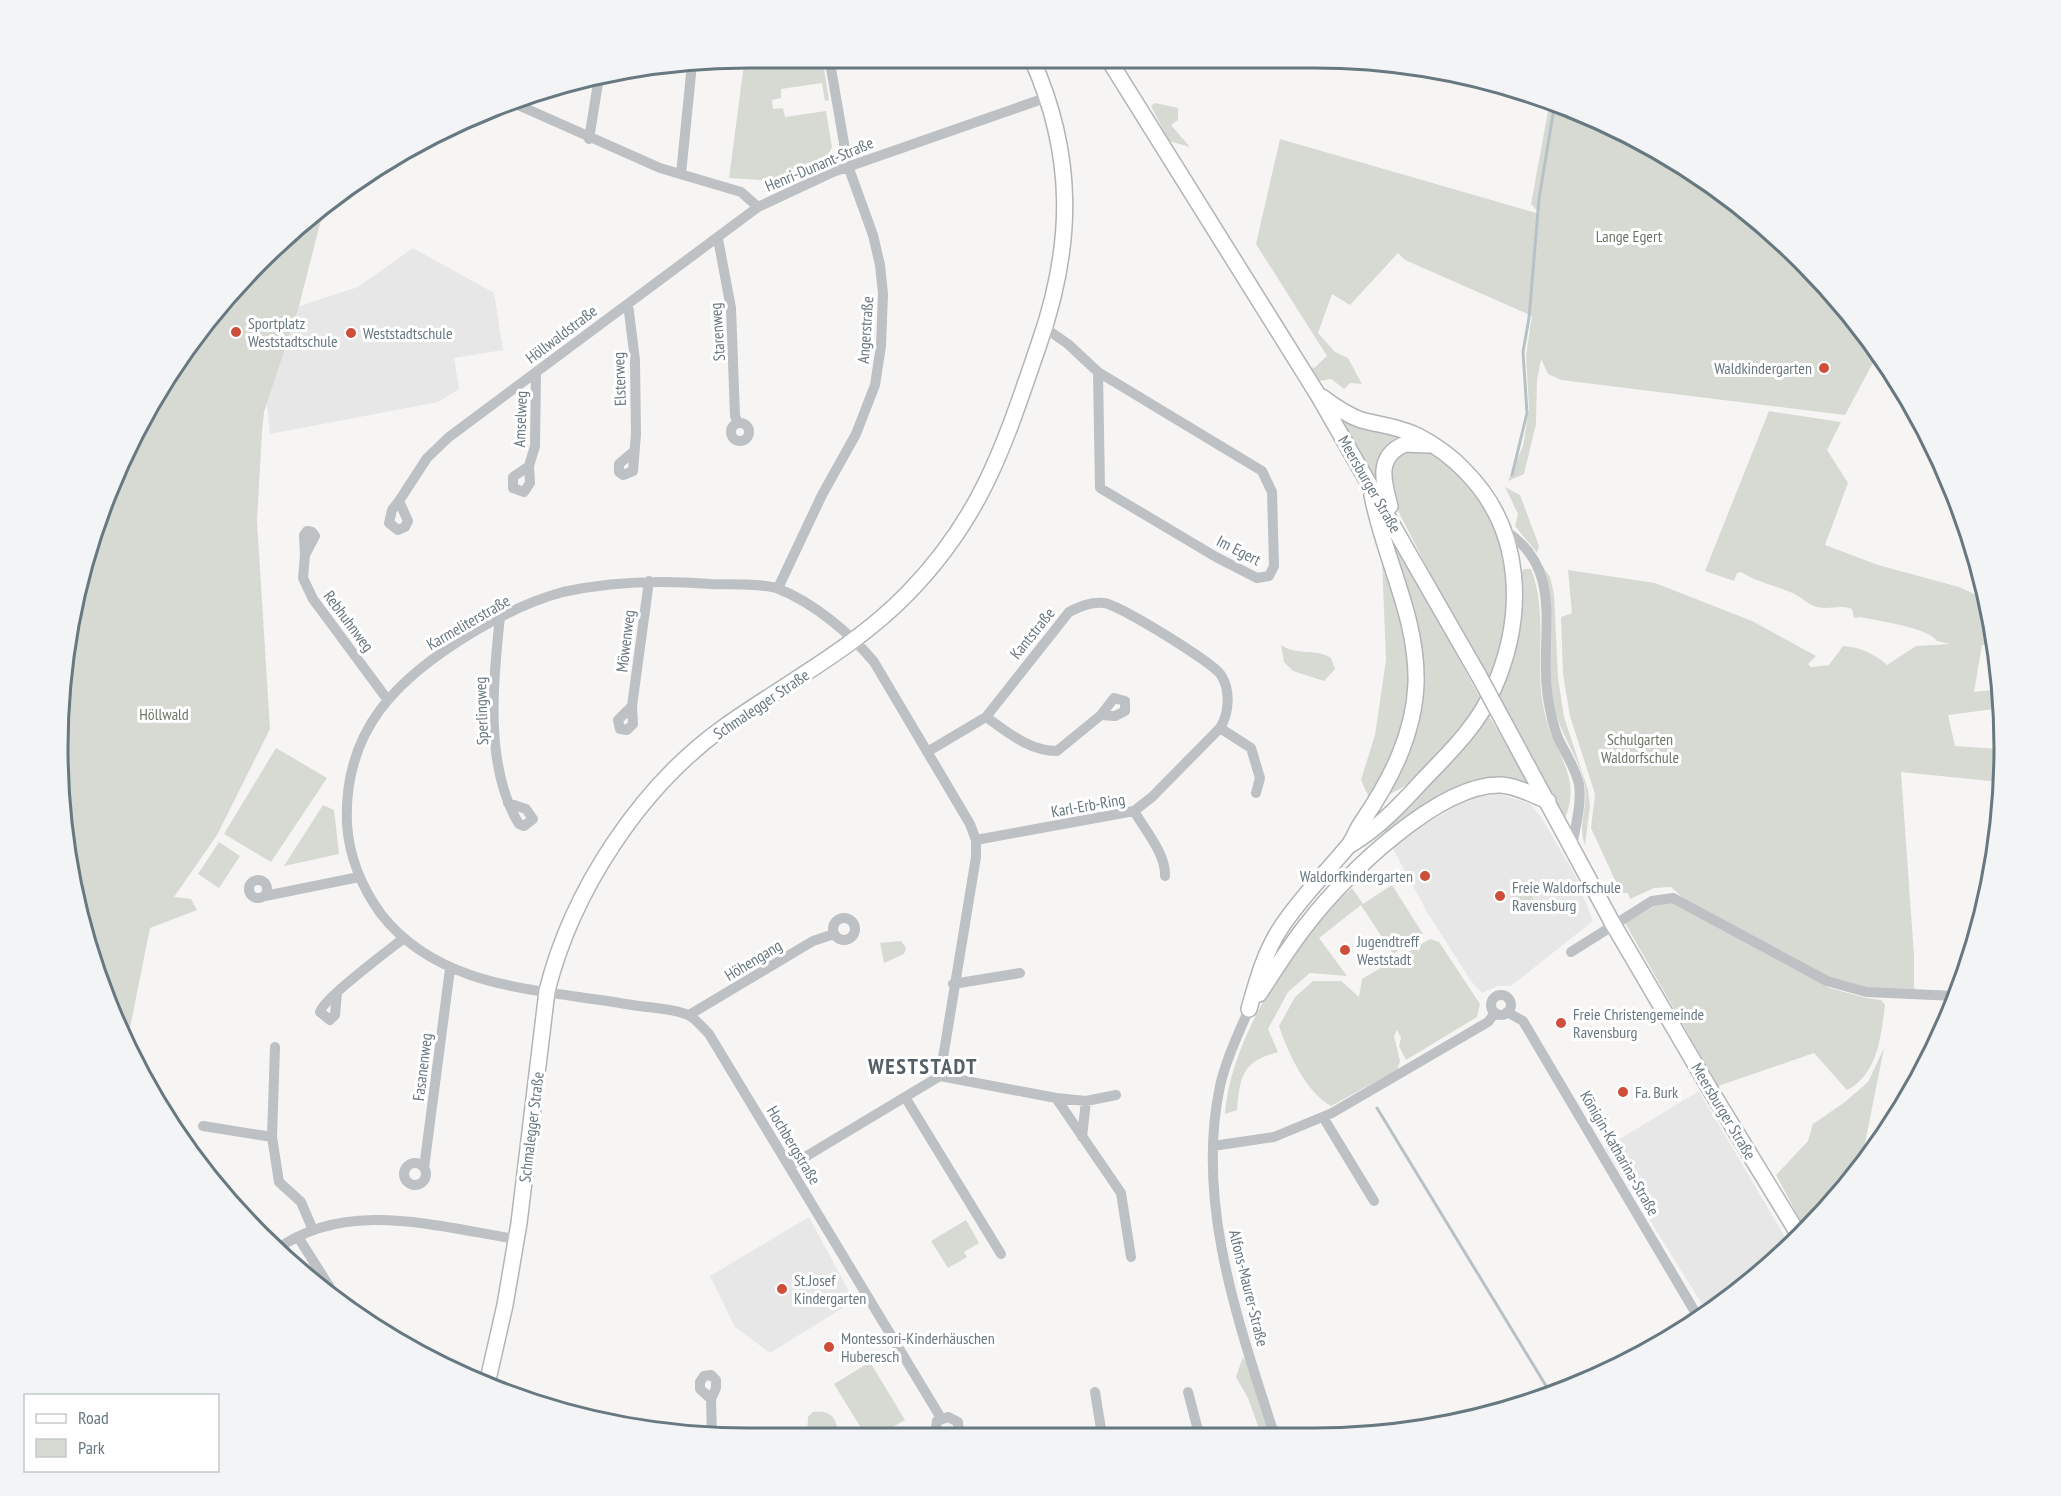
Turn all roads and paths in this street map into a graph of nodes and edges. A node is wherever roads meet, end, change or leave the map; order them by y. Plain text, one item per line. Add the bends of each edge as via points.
1 (831, 68) edge
2 (1036, 68) edge
3 (1114, 68) edge
4 (691, 70) edge
5 (598, 85) edge
6 (1048, 97) junction
7 (521, 107) edge
8 (589, 139) junction
9 (848, 166) junction
10 (681, 174) junction
11 (758, 207) junction
12 (718, 239) junction
13 (628, 304) junction
14 (1045, 328) junction
15 (1098, 372) junction
16 (536, 373) junction
17 (1318, 395) junction
18 (738, 423) dead end
19 (1432, 445) junction
20 (633, 452) dead end
21 (529, 466) dead end
22 (1370, 481) junction
23 (399, 501) dead end
24 (1504, 530) junction
25 (1399, 534) junction
26 (305, 555) dead end
27 (649, 581) junction
28 (778, 588) junction
29 (500, 617) junction
30 (855, 640) junction
31 (387, 699) junction
32 (632, 706) dead end
33 (1101, 715) dead end
34 (986, 717) junction
35 (1220, 728) junction
36 (927, 752) junction
37 (1423, 781) junction
38 (1256, 793) dead end
39 (1548, 801) junction
40 (1377, 802) junction
41 (508, 803) dead end
42 (1134, 811) junction
43 (976, 840) junction
44 (1350, 844) junction
45 (1572, 847) junction
46 (1165, 876) dead end
47 (359, 877) junction
48 (265, 896) dead end
49 (1613, 924) junction
50 (834, 934) dead end
51 (404, 938) junction
52 (1571, 952) dead end
53 (450, 969) junction
54 (1020, 973) dead end
55 (953, 984) junction
56 (547, 991) junction
57 (337, 993) dead end
58 (1947, 996) edge
59 (1249, 1009) junction
60 (1507, 1012) junction
61 (1495, 1013) junction
62 (689, 1015) junction
63 (275, 1047) dead end
64 (940, 1076) junction
65 (1116, 1095) dead end
66 (905, 1097) junction
67 (1056, 1098) junction
68 (1086, 1101) junction
69 (1327, 1115) junction
70 (203, 1126) dead end
71 (272, 1137) junction
72 (1082, 1137) junction
73 (1213, 1146) junction
74 (789, 1166) junction
75 (424, 1168) dead end
76 (1374, 1201) dead end
77 (1795, 1228) edge
78 (313, 1230) junction
79 (298, 1237) junction
80 (516, 1239) junction
81 (284, 1245) edge
82 (1001, 1254) dead end
83 (1131, 1257) dead end
84 (326, 1282) edge
85 (1695, 1311) edge
86 (488, 1377) edge
87 (1095, 1392) dead end
88 (1188, 1392) dead end
89 (711, 1399) dead end
90 (941, 1418) junction
91 (712, 1427) edge
92 (934, 1428) edge
93 (960, 1428) edge
94 (1101, 1428) edge
95 (1197, 1428) edge
96 (1272, 1428) edge

1 - 9 street, Angerstraße
2 - 6 street, Schmalegger Straße
3 - 17 street, Meersburger Straße
4 - 10 street
5 - 8 street
6 - 9 street, Henri-Dunant-Straße
6 - 14 street, Schmalegger Straße via 1062,154 1066,204 1060,265
7 - 8 street, Henri-Dunant-Straße
8 - 10 street, Henri-Dunant-Straße
9 - 11 street, Henri-Dunant-Straße
9 - 28 street, Angerstraße via 873,235 883,294 875,385 856,434
10 - 11 street, Henri-Dunant-Straße via 741,192
11 - 12 street, Höllwaldstraße
12 - 13 street, Höllwaldstraße
12 - 18 street, Starenweg via 731,308
13 - 16 street, Höllwaldstraße
13 - 20 street, Elsterweg via 635,378
14 - 15 street, Im Egert
14 - 30 street, Schmalegger Straße via 1000,456 975,507 943,553 908,593
15 - 15 street, Im Egert via 1100,488 1216,557 1257,578 1269,576 1274,566 1272,492 1262,471
16 - 21 street, Amselweg via 535,446
16 - 23 street, Höllwaldstraße via 449,437 427,458
17 - 19 street via 1360,419 1417,435
17 - 22 street, Meersburger Straße
19 - 24 street via 1458,464 1479,487
19 - 25 street via 1415,442 1401,446 1383,468 1382,479
22 - 25 street, Meersburger Straße
22 - 40 street via 1376,514 1403,595 1416,684 1404,743
24 - 37 street via 1514,566 1515,599 1504,660 1493,691 1470,727
24 - 45 street via 1528,552 1544,585 1548,612 1548,700 1558,738 1579,784
25 - 39 street, Meersburger Straße, bridge
26 - 31 street, Rebhuhnweg via 303,578 314,599
27 - 28 street, Karmeliterstraße
27 - 29 street, Karmeliterstraße via 562,593
27 - 32 street, Möwenweg
28 - 30 street, Karmeliterstraße
29 - 31 street, Karmeliterstraße via 431,659
29 - 41 street, Sperlingweg via 494,715
30 - 36 street via 874,662
30 - 56 street, Schmalegger Straße via 722,728 665,780 617,840 584,893 554,962
31 - 47 street, Karmeliterstraße via 358,746 349,779 347,827
33 - 34 street via 1057,751 1026,744
34 - 35 street, Kantstraße via 1069,612 1084,604 1107,604 1215,668 1223,678 1228,697
34 - 36 street, Kantstraße
35 - 38 street via 1251,748 1260,778
35 - 42 street, Kantstraße
36 - 43 street
37 - 40 street via 1398,796
37 - 44 street via 1398,807
39 - 45 street, Meersburger Straße
39 - 59 street via 1518,788 1486,786 1455,796 1408,826 1374,853 1308,923
40 - 44 street
42 - 43 street, Karl-Erb-Ring
42 - 46 street, Karl-Erb-Ring via 1160,855
43 - 55 street
44 - 59 street via 1304,895 1279,931 1266,953
45 - 49 street, Meersburger Straße
47 - 48 street
47 - 51 street, Karmeliterstraße via 377,909
49 - 52 street
49 - 58 street via 1652,901 1673,898 1827,981 1866,992
49 - 77 street, Meersburger Straße
50 - 62 street, Höhengang via 813,941
51 - 53 street, Karmeliterstraße
51 - 57 street
53 - 56 street, Karmeliterstraße via 476,978
53 - 75 street, Fasanenweg
54 - 55 street
55 - 64 street
56 - 62 street
56 - 80 street, Schmalegger Straße
59 - 73 street, Alfons-Maurer-Straße via 1220,1087
60 - 61 street
60 - 61 street, Königin-Katharina-Straße via 1509,1000 1500,995 1491,1002
60 - 85 street, Königin-Katharina-Straße via 1524,1021
61 - 69 street, Königin-Katharina-Straße via 1488,1022
62 - 74 street, Hochbergstraße via 709,1034
63 - 71 street
64 - 66 street
64 - 67 street
65 - 68 street
66 - 74 street
66 - 82 street
67 - 68 street
67 - 72 street
68 - 72 street
69 - 73 street via 1274,1137
69 - 76 street
70 - 71 street
71 - 78 street via 279,1182 301,1202
72 - 83 street via 1121,1194
73 - 96 street, Alfons-Maurer-Straße via 1218,1229 1226,1269
74 - 90 street, Hochbergstraße
78 - 79 street
78 - 80 street via 339,1223 387,1220
79 - 81 street
79 - 84 street
80 - 86 street, Schmalegger Straße
87 - 94 street
88 - 95 street
89 - 91 street
90 - 92 street
90 - 93 street, Hochbergstraße via 955,1420

